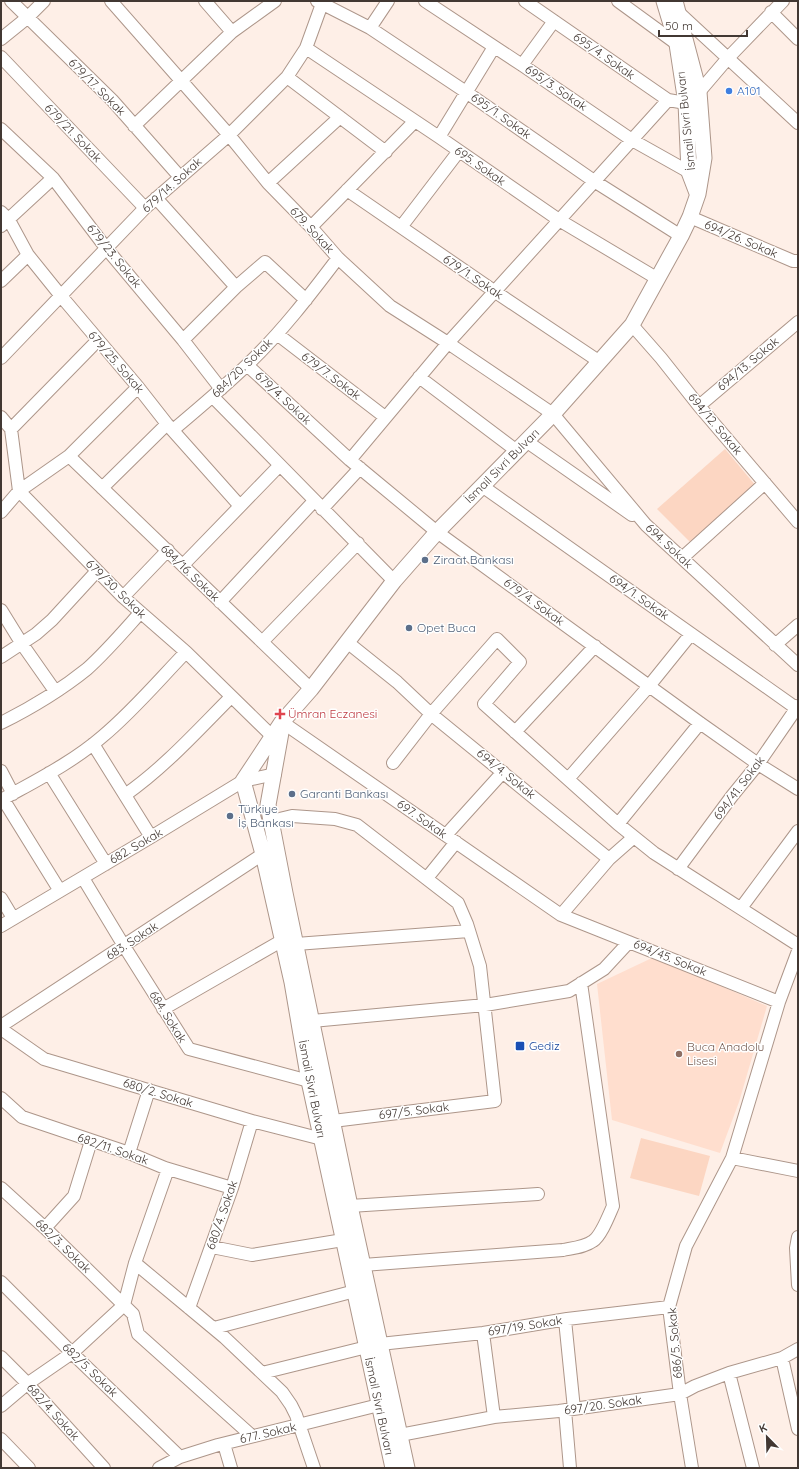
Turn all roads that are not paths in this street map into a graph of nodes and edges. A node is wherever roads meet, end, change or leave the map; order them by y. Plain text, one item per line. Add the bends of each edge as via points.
1 (11, 1) edge
2 (44, 1) edge
3 (111, 1) edge
4 (205, 1) edge
5 (275, 1) edge
6 (388, 1) edge
7 (425, 1) edge
8 (525, 1) edge
9 (618, 1) edge
10 (664, 1) edge
11 (783, 1) edge
12 (321, 2) edge
13 (676, 6) edge
14 (772, 12) junction
15 (27, 18) junction
16 (554, 21) junction
17 (370, 28) junction
18 (232, 32) junction
19 (798, 39) edge
20 (1, 40) edge
21 (677, 44) junction
22 (494, 47) junction
23 (306, 48) junction
24 (1, 57) edge
25 (728, 58) junction
26 (522, 65) junction
27 (287, 77) junction
28 (182, 81) junction
29 (466, 92) junction
30 (700, 92) junction
31 (668, 100) junction
32 (686, 103) junction
33 (340, 117) junction
34 (415, 121) junction
35 (798, 122) edge
36 (134, 126) junction
37 (1, 129) edge
38 (230, 135) junction
39 (439, 137) junction
40 (632, 140) junction
41 (459, 151) junction
42 (386, 152) junction
43 (689, 172) junction
44 (180, 177) junction
45 (53, 178) junction
46 (594, 182) junction
47 (268, 183) junction
48 (347, 190) junction
49 (698, 194) junction
50 (156, 198) junction
51 (145, 208) junction
52 (690, 217) junction
53 (4, 219) edge
54 (559, 220) junction
55 (311, 227) junction
56 (401, 227) junction
57 (681, 236) junction
58 (106, 248) junction
59 (28, 255) junction
60 (338, 258) junction
61 (796, 264) edge
62 (658, 279) junction
63 (1, 280) edge
64 (236, 287) junction
65 (494, 291) junction
66 (61, 296) junction
67 (306, 300) junction
68 (798, 322) edge
69 (632, 325) junction
70 (277, 334) junction
71 (98, 340) junction
72 (183, 340) junction
73 (448, 342) junction
74 (1, 358) edge
75 (600, 362) junction
76 (247, 365) junction
77 (419, 377) junction
78 (138, 387) junction
79 (217, 393) junction
80 (699, 406) junction
81 (553, 414) junction
82 (385, 417) junction
83 (1, 418) edge
84 (170, 427) junction
85 (11, 429) junction
86 (522, 446) junction
87 (69, 456) junction
88 (350, 460) junction
89 (280, 465) junction
90 (360, 468) junction
91 (765, 483) junction
92 (482, 486) junction
93 (102, 488) junction
94 (19, 491) junction
95 (318, 505) junction
96 (240, 506) junction
97 (1, 512) edge
98 (798, 522) edge
99 (646, 525) junction
100 (437, 532) junction
101 (358, 543) junction
102 (168, 550) junction
103 (682, 558) junction
104 (183, 564) junction
105 (97, 571) junction
106 (394, 581) junction
107 (123, 597) junction
108 (220, 602) junction
109 (1, 610) edge
110 (140, 613) junction
111 (798, 625) edge
112 (691, 634) junction
113 (262, 642) junction
114 (347, 642) junction
115 (22, 644) junction
116 (775, 645) junction
117 (595, 646) junction
118 (186, 652) junction
119 (1, 657) edge
120 (798, 665) edge
121 (649, 686) junction
122 (311, 689) junction
123 (55, 691) junction
124 (231, 697) junction
125 (797, 707) edge
126 (431, 714) junction
127 (282, 722) junction
128 (1, 723) edge
129 (700, 723) junction
130 (515, 732) junction
131 (273, 737) junction
132 (93, 744) junction
133 (393, 763) dead end
134 (758, 764) junction
135 (1, 771) edge
136 (503, 772) junction
137 (49, 773) junction
138 (275, 774) junction
139 (568, 779) junction
140 (243, 781) junction
141 (798, 789) edge
142 (13, 794) junction
143 (126, 795) junction
144 (271, 821) junction
145 (618, 824) junction
146 (798, 831) edge
147 (634, 837) junction
148 (152, 838) junction
149 (451, 839) junction
150 (263, 854) junction
151 (609, 860) junction
152 (106, 864) junction
153 (678, 869) junction
154 (83, 878) junction
155 (427, 878) junction
156 (60, 891) junction
157 (1, 898) edge
158 (741, 908) junction
159 (561, 915) junction
160 (13, 918) junction
161 (1, 926) edge
162 (469, 931) junction
163 (289, 942) junction
164 (629, 942) junction
165 (798, 945) edge
166 (124, 946) junction
167 (798, 951) edge
168 (581, 983) junction
169 (779, 1002) junction
170 (485, 1005) junction
171 (163, 1009) junction
172 (312, 1021) junction
173 (1, 1026) edge
174 (1, 1029) edge
175 (309, 1081) junction
176 (149, 1090) junction
177 (1, 1098) edge
178 (252, 1121) junction
179 (333, 1121) junction
180 (322, 1139) junction
181 (91, 1141) junction
182 (129, 1153) junction
183 (732, 1158) junction
184 (168, 1169) junction
185 (798, 1171) edge
186 (1, 1188) edge
187 (232, 1188) junction
188 (538, 1194) dead end
189 (350, 1206) junction
190 (45, 1228) junction
191 (798, 1237) edge
192 (343, 1240) junction
193 (212, 1247) junction
194 (135, 1263) junction
195 (363, 1265) junction
196 (1, 1282) edge
197 (798, 1285) edge
198 (355, 1291) junction
199 (124, 1305) junction
200 (669, 1307) junction
201 (190, 1308) junction
202 (565, 1320) junction
203 (214, 1328) junction
204 (483, 1333) junction
205 (373, 1345) junction
206 (798, 1349) edge
207 (72, 1353) junction
208 (1, 1357) edge
209 (782, 1358) junction
210 (262, 1373) junction
211 (729, 1373) junction
212 (28, 1384) junction
213 (680, 1394) junction
214 (379, 1405) junction
215 (1, 1406) edge
216 (570, 1410) junction
217 (494, 1417) junction
218 (300, 1425) junction
219 (798, 1428) edge
220 (400, 1435) junction
221 (252, 1436) junction
222 (1, 1439) edge
223 (224, 1444) junction
224 (180, 1457) junction
225 (29, 1468) edge
226 (104, 1468) edge
227 (160, 1468) edge
228 (231, 1468) edge
229 (314, 1468) edge
230 (393, 1468) edge
231 (407, 1468) edge
232 (570, 1468) edge
233 (692, 1468) edge
234 (753, 1468) edge

1 - 15 street, 679/17. Sokak
2 - 15 street
3 - 28 street, 679. Sokak
4 - 18 street
5 - 18 street
6 - 17 street
7 - 22 street, 695/3. Sokak
8 - 16 street, 695/4. Sokak
9 - 21 street
10 - 21 main road, İsmail Sivri Bulvarı
11 - 14 street
12 - 17 street, 695/1. Sokak
12 - 23 street, 679/14. Sokak
13 - 25 street
13 - 30 main road, İsmail Sivri Bulvarı
14 - 19 street
14 - 25 street
15 - 20 street
15 - 36 street, 679/17. Sokak via 112,100
16 - 26 street
16 - 31 street, 695/4. Sokak
17 - 29 street, 695/1. Sokak
18 - 28 street
21 - 32 main road, İsmail Sivri Bulvarı
22 - 26 street, 695/3. Sokak
22 - 29 street
23 - 27 street, 679/14. Sokak
23 - 34 street, 695. Sokak
24 - 51 street, 679/21. Sokak
25 - 30 street
25 - 35 street
26 - 40 street, 695/3. Sokak
27 - 33 street
27 - 38 street, 679/14. Sokak
28 - 36 street
28 - 38 street, 679. Sokak
29 - 39 street
29 - 46 street, 695/1. Sokak
30 - 49 main road, İsmail Sivri Bulvarı via 704,158
31 - 32 street, 695/4. Sokak
31 - 40 street
32 - 43 main road, İsmail Sivri Bulvarı
33 - 42 street
33 - 47 street
34 - 39 street, 695. Sokak
34 - 42 street
36 - 44 street, 679/17. Sokak
37 - 45 street, 679/23. Sokak
38 - 44 street, 679/14. Sokak
38 - 47 street, 679. Sokak
39 - 41 street, 695. Sokak
40 - 43 street, 695/3. Sokak
40 - 46 street
41 - 54 street, 695. Sokak
41 - 56 street
42 - 48 street
43 - 49 main road, İsmail Sivri Bulvarı
44 - 50 street, 679/14. Sokak
45 - 53 street
45 - 58 street, 679/23. Sokak
46 - 54 street
46 - 57 street, 695/1. Sokak
47 - 55 street, 679. Sokak
48 - 55 street
48 - 56 street, 679/1. Sokak
49 - 52 main road, İsmail Sivri Bulvarı
50 - 51 street, 679/14. Sokak
50 - 64 street
51 - 58 street, 679/14. Sokak
52 - 57 main road, İsmail Sivri Bulvarı
52 - 61 street, 694/26. Sokak
53 - 59 street, 679/25. Sokak
54 - 62 street, 695. Sokak
54 - 65 street
55 - 60 street, 679. Sokak
56 - 65 street, 679/1. Sokak
57 - 62 main road, İsmail Sivri Bulvarı
58 - 66 street, 679/14. Sokak
58 - 72 street, 679/23. Sokak
59 - 63 street
59 - 66 street, 679/25. Sokak
60 - 67 street, 684/20. Sokak
60 - 73 street, 679. Sokak via 390,306
62 - 69 main road, İsmail Sivri Bulvarı
64 - 67 street via 265,262
64 - 72 street
65 - 73 street
65 - 75 street, 679/1. Sokak
66 - 71 street, 679/25. Sokak
66 - 74 street, 679/14. Sokak
67 - 70 street, 684/20. Sokak
68 - 80 street, 694/13. Sokak
69 - 75 main road, İsmail Sivri Bulvarı
69 - 80 street, 694/12. Sokak
70 - 76 street, 684/20. Sokak
70 - 82 street, 679/7. Sokak
71 - 78 street, 679/25. Sokak
71 - 85 street
72 - 79 street, 679/23. Sokak
73 - 77 street
73 - 81 street, 679. Sokak
75 - 81 main road, İsmail Sivri Bulvarı
76 - 79 street, 684/20. Sokak
76 - 88 street, 679/4. Sokak
77 - 82 street
77 - 86 street
78 - 84 street, 679/25. Sokak
78 - 87 street
79 - 84 street, 684/20. Sokak
79 - 89 street, 679/23. Sokak
80 - 91 street, 694/12. Sokak
81 - 86 main road, İsmail Sivri Bulvarı
81 - 99 street, 694. Sokak
82 - 88 street
83 - 85 street
84 - 93 street, 684/20. Sokak
84 - 96 street, 679/25. Sokak
85 - 94 street
86 - 92 main road, İsmail Sivri Bulvarı
86 - 99 street
87 - 93 street, 684/16. Sokak
87 - 94 street
88 - 90 street, 679/4. Sokak
89 - 95 street, 679/23. Sokak
89 - 96 street
90 - 95 street
90 - 100 street, 679/4. Sokak
91 - 98 street, 694/12. Sokak
91 - 103 street
92 - 100 main road, İsmail Sivri Bulvarı
92 - 112 street, 694/1. Sokak
93 - 102 street, 684/16. Sokak
94 - 97 street
94 - 105 street, 679/30. Sokak
95 - 101 street, 679/23. Sokak
95 - 108 street
96 - 104 street
99 - 103 street, 694. Sokak
100 - 106 main road, İsmail Sivri Bulvarı
100 - 117 street, 679/4. Sokak
101 - 106 street, 679/23. Sokak
101 - 113 street
102 - 104 street, 684/16. Sokak
102 - 107 street
103 - 116 street, 694. Sokak
104 - 108 street, 684/16. Sokak
105 - 107 street, 679/30. Sokak
105 - 115 street via 52,620
106 - 114 main road, İsmail Sivri Bulvarı
107 - 110 street, 679/30. Sokak
108 - 113 street, 684/16. Sokak
109 - 115 street
110 - 118 street, 679/30. Sokak
110 - 123 street via 86,669
111 - 116 street
112 - 121 street
112 - 125 street, 694/1. Sokak
113 - 122 street, 684/16. Sokak
114 - 122 main road, İsmail Sivri Bulvarı
114 - 126 street, 694/4. Sokak via 397,682
115 - 119 street
115 - 123 street
116 - 120 street, 694. Sokak
117 - 121 street, 679/4. Sokak
117 - 130 street
118 - 124 street, 679/30. Sokak
118 - 132 street
121 - 129 street, 679/4. Sokak
121 - 139 street
122 - 127 main road, İsmail Sivri Bulvarı
123 - 128 street
124 - 131 street, 679/30. Sokak
124 - 143 street via 163,765
125 - 134 street, 694/41. Sokak
126 - 130 street via 497,639 520,662 484,704
126 - 133 street
126 - 136 street, 694/4. Sokak
127 - 131 main road, İsmail Sivri Bulvarı
127 - 138 main road, İsmail Sivri Bulvarı
127 - 149 street, 697. Sokak
129 - 134 street, 679/4. Sokak
129 - 145 street
130 - 139 street
131 - 140 main road, İsmail Sivri Bulvarı
132 - 137 street
132 - 143 street
134 - 141 street, 679/4. Sokak
134 - 153 street, 694/41. Sokak
135 - 142 street
136 - 149 street
136 - 151 street, 694/4. Sokak
137 - 142 street
137 - 152 street
138 - 140 street, 682. Sokak
138 - 144 main road, İsmail Sivri Bulvarı via 268,805
139 - 145 street
140 - 148 street, 682. Sokak
140 - 150 main road, İsmail Sivri Bulvarı
142 - 156 street via 3,799
143 - 148 street
144 - 155 street via 292,816 334,819 357,825
144 - 163 main road, İsmail Sivri Bulvarı
145 - 147 street
146 - 158 street
147 - 151 street
147 - 153 street
148 - 152 street, 682. Sokak
149 - 155 street
149 - 159 street, 697. Sokak
150 - 163 main road, İsmail Sivri Bulvarı
150 - 166 street, 683. Sokak
151 - 159 street
152 - 154 street, 682. Sokak
153 - 158 street
154 - 156 street, 682. Sokak
154 - 166 street, 684. Sokak
155 - 162 street via 458,903
156 - 160 street, 682. Sokak
157 - 160 street
158 - 165 street
159 - 164 street, 694/45. Sokak
160 - 161 street, 682. Sokak
162 - 163 street
162 - 170 street via 480,966
163 - 171 street
163 - 172 main road, İsmail Sivri Bulvarı
163 - 175 main road, İsmail Sivri Bulvarı via 292,982
164 - 168 street via 604,969
164 - 169 street, 694/45. Sokak
166 - 171 street, 684. Sokak
166 - 173 street, 683. Sokak
167 - 169 street, 686/5. Sokak
168 - 170 street via 569,990
168 - 195 street via 613,1206 595,1241 563,1250
169 - 183 street, 686/5. Sokak
170 - 172 street
170 - 179 street, 697/5. Sokak via 495,1102
171 - 175 street, 684. Sokak via 189,1049
172 - 179 main road, İsmail Sivri Bulvarı
174 - 176 street, 680/2. Sokak via 44,1059
175 - 180 main road, İsmail Sivri Bulvarı
176 - 178 street, 680/2. Sokak
176 - 182 street
177 - 181 street, 682/11. Sokak via 22,1117
178 - 180 street, 680/2. Sokak
178 - 187 street, 680/4. Sokak
179 - 189 main road, İsmail Sivri Bulvarı
180 - 192 main road, İsmail Sivri Bulvarı
181 - 182 street, 682/11. Sokak
181 - 190 street via 74,1196
182 - 184 street, 682/11. Sokak
183 - 185 street
183 - 200 street, 686/5. Sokak via 686,1246
184 - 187 street, 682/11. Sokak
184 - 194 street
186 - 190 street, 682/3. Sokak
187 - 193 street, 680/4. Sokak
188 - 189 street
189 - 195 main road, İsmail Sivri Bulvarı
190 - 199 street, 682/3. Sokak
191 - 197 street
192 - 193 street via 252,1255
192 - 198 main road, İsmail Sivri Bulvarı
193 - 201 street, 680/4. Sokak
194 - 199 street
194 - 201 street
195 - 205 main road, İsmail Sivri Bulvarı
196 - 207 street, 682/5. Sokak
198 - 203 street
198 - 205 main road, İsmail Sivri Bulvarı
199 - 207 street
199 - 221 street, 682/3. Sokak via 133,1314 138,1334
200 - 202 street, 697/19. Sokak
200 - 213 street, 686/5. Sokak
201 - 203 street
202 - 204 street, 697/19. Sokak
202 - 216 street
203 - 210 street
204 - 205 street, 697/19. Sokak
204 - 217 street
205 - 210 street, 697/19. Sokak
205 - 214 main road, İsmail Sivri Bulvarı
205 - 220 main road, İsmail Sivri Bulvarı
206 - 209 street, 697/20. Sokak
207 - 212 street
207 - 224 street, 682/5. Sokak
208 - 212 street, 682/4. Sokak
209 - 211 street, 697/20. Sokak
209 - 219 street
210 - 218 street via 287,1398
211 - 213 street, 697/20. Sokak
211 - 234 street
212 - 215 street
212 - 226 street, 682/4. Sokak
213 - 216 street, 697/20. Sokak
213 - 233 street, 686/5. Sokak
214 - 218 street, 677. Sokak
214 - 230 main road, İsmail Sivri Bulvarı
216 - 217 street, 697/20. Sokak
216 - 232 street
217 - 220 street, 697/20. Sokak
218 - 221 street, 677. Sokak
218 - 229 street
220 - 231 main road, İsmail Sivri Bulvarı
221 - 223 street, 677. Sokak
222 - 225 street
223 - 224 street, 677. Sokak
223 - 228 street
224 - 227 street, 677. Sokak

